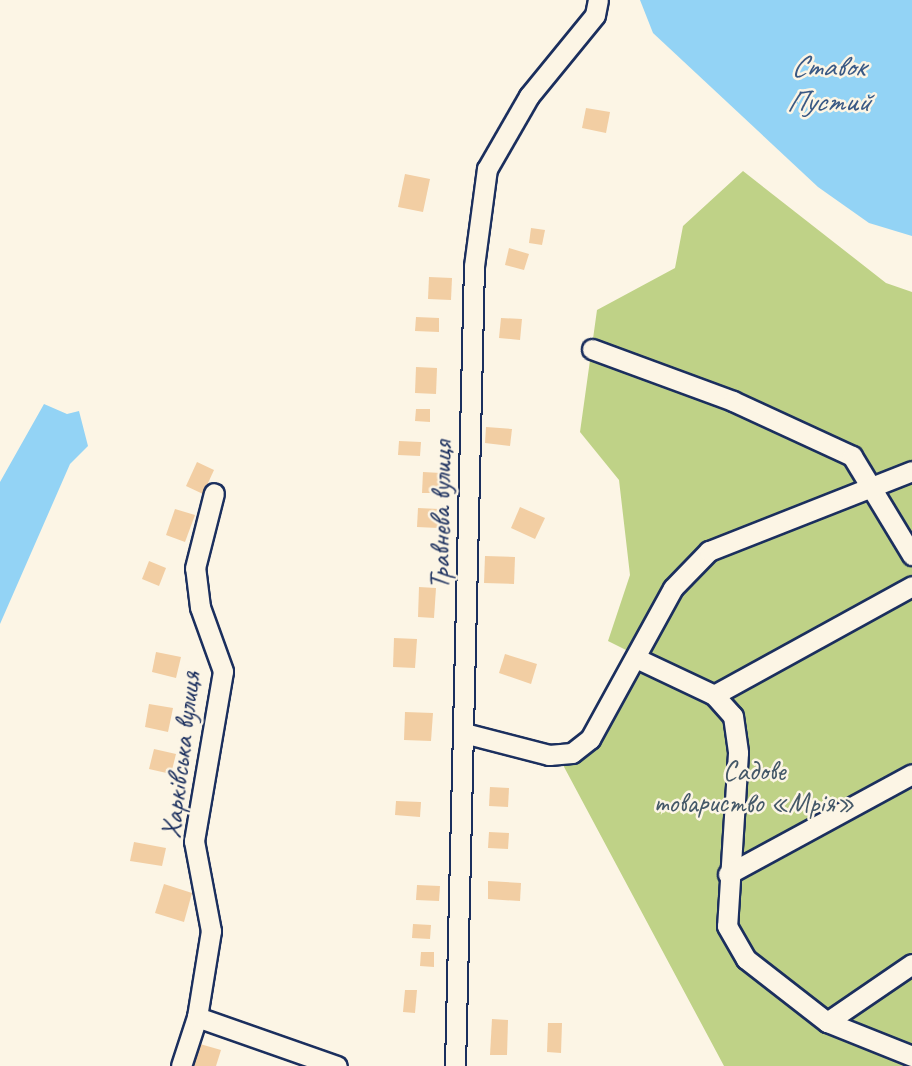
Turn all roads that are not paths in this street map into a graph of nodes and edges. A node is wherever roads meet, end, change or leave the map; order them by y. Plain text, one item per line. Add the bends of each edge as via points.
1 (598, 0) edge
2 (592, 349) dead end
3 (912, 471) edge
4 (874, 489) junction
5 (214, 493) dead end
6 (912, 555) edge
7 (912, 586) edge
8 (638, 659) junction
9 (714, 695) junction
10 (464, 733) junction
11 (912, 774) edge
12 (728, 874) junction
13 (912, 964) edge
14 (197, 1017) junction
15 (827, 1022) junction
16 (912, 1056) edge
17 (181, 1066) edge
18 (337, 1066) edge
19 (455, 1066) edge

1 - 10 street, Травнева вулиця via 595,15 529,96 487,169 474,266
2 - 4 street via 733,401 852,456
3 - 4 street
4 - 6 street
4 - 8 street via 709,551 673,588
5 - 14 street, Харківська вулиця via 195,568 200,607 223,671 194,841 211,931
7 - 9 street
8 - 9 street
8 - 10 street via 590,739 572,752 549,755
9 - 12 street via 733,716 738,753
10 - 19 street, Травнева вулиця
11 - 12 street
12 - 15 street via 727,926 746,959
13 - 15 street
14 - 17 street, Харківська вулиця
14 - 18 street
15 - 16 street

